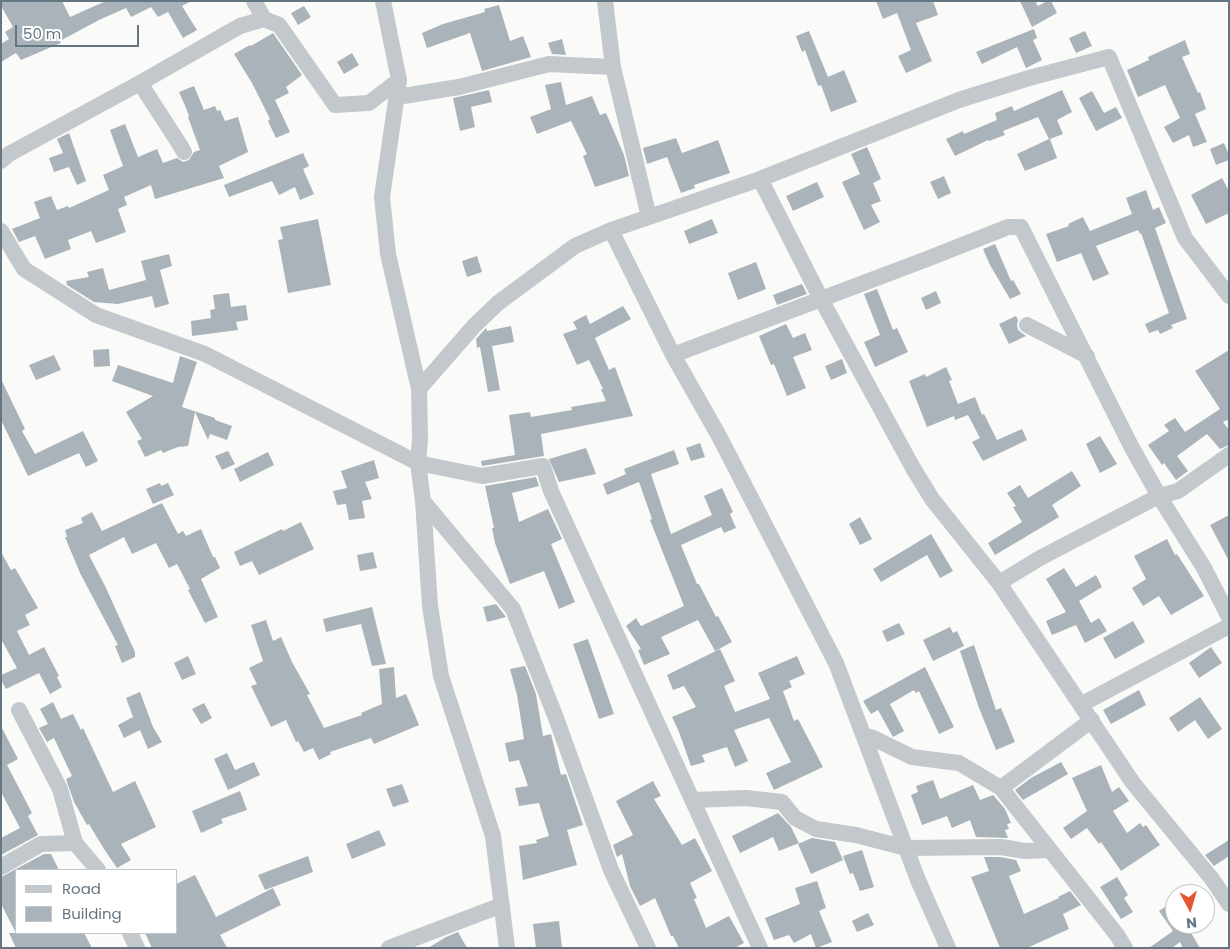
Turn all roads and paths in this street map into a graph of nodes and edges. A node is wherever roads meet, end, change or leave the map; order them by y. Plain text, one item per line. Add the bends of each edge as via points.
1 (254, 1) edge
2 (383, 1) edge
3 (605, 1) edge
4 (264, 19) junction
5 (613, 67) junction
6 (399, 80) junction
7 (140, 83) junction
8 (397, 97) junction
9 (184, 152) dead end
10 (1, 161) edge
11 (760, 178) junction
12 (649, 217) junction
13 (611, 230) junction
14 (1, 231) edge
15 (1229, 296) edge
16 (821, 299) junction
17 (1026, 325) dead end
18 (673, 356) junction
19 (1086, 356) junction
20 (419, 389) junction
21 (1229, 455) edge
22 (418, 463) junction
23 (1159, 496) junction
24 (423, 501) junction
25 (999, 583) junction
26 (1229, 617) edge
27 (1229, 626) edge
28 (1082, 704) junction
29 (19, 710) dead end
30 (1092, 720) junction
31 (863, 735) junction
32 (1001, 788) junction
33 (694, 800) junction
34 (75, 843) junction
35 (906, 848) junction
36 (1050, 850) junction
37 (1, 867) edge
38 (97, 869) edge
39 (1229, 904) edge
40 (502, 905) junction
41 (130, 934) edge
42 (137, 948) edge
43 (389, 948) edge
44 (507, 948) edge
45 (648, 948) edge
46 (760, 948) edge
47 (948, 948) edge
48 (1125, 948) edge

1 - 4 street
2 - 6 street
3 - 5 street
4 - 6 street via 279,25 335,105 369,103
4 - 7 street via 240,26
5 - 8 street via 550,64 459,87
5 - 12 street
6 - 8 street
7 - 9 street
7 - 10 street
8 - 20 street via 382,197 388,254
11 - 12 street
11 - 15 street via 959,100 1109,57 1185,238
11 - 16 street
12 - 13 street
13 - 18 street
13 - 20 street via 575,246 498,303
14 - 22 street via 24,269 96,315 205,354
16 - 18 street
16 - 19 street via 1008,227 1021,227
16 - 25 street via 912,468 932,499
17 - 19 street
18 - 31 street via 719,436 836,663
19 - 23 street
20 - 22 street
21 - 23 street via 1178,491
22 - 24 street
22 - 33 street via 482,476 543,466 551,491
23 - 25 street
23 - 26 street via 1204,568
24 - 40 street via 430,606 441,676 493,836
24 - 45 street via 513,609 611,870
25 - 28 street
27 - 28 street
28 - 30 street
29 - 34 street via 60,789
30 - 32 street
30 - 39 street via 1133,783 1212,878
31 - 32 street via 912,757 959,763
31 - 35 street
32 - 36 street
33 - 35 street via 746,798 782,802 794,818 816,830 856,834
33 - 46 street
34 - 37 street via 41,844
34 - 38 street
35 - 36 street
35 - 47 street
36 - 48 street
40 - 43 street
40 - 44 street
41 - 42 street

